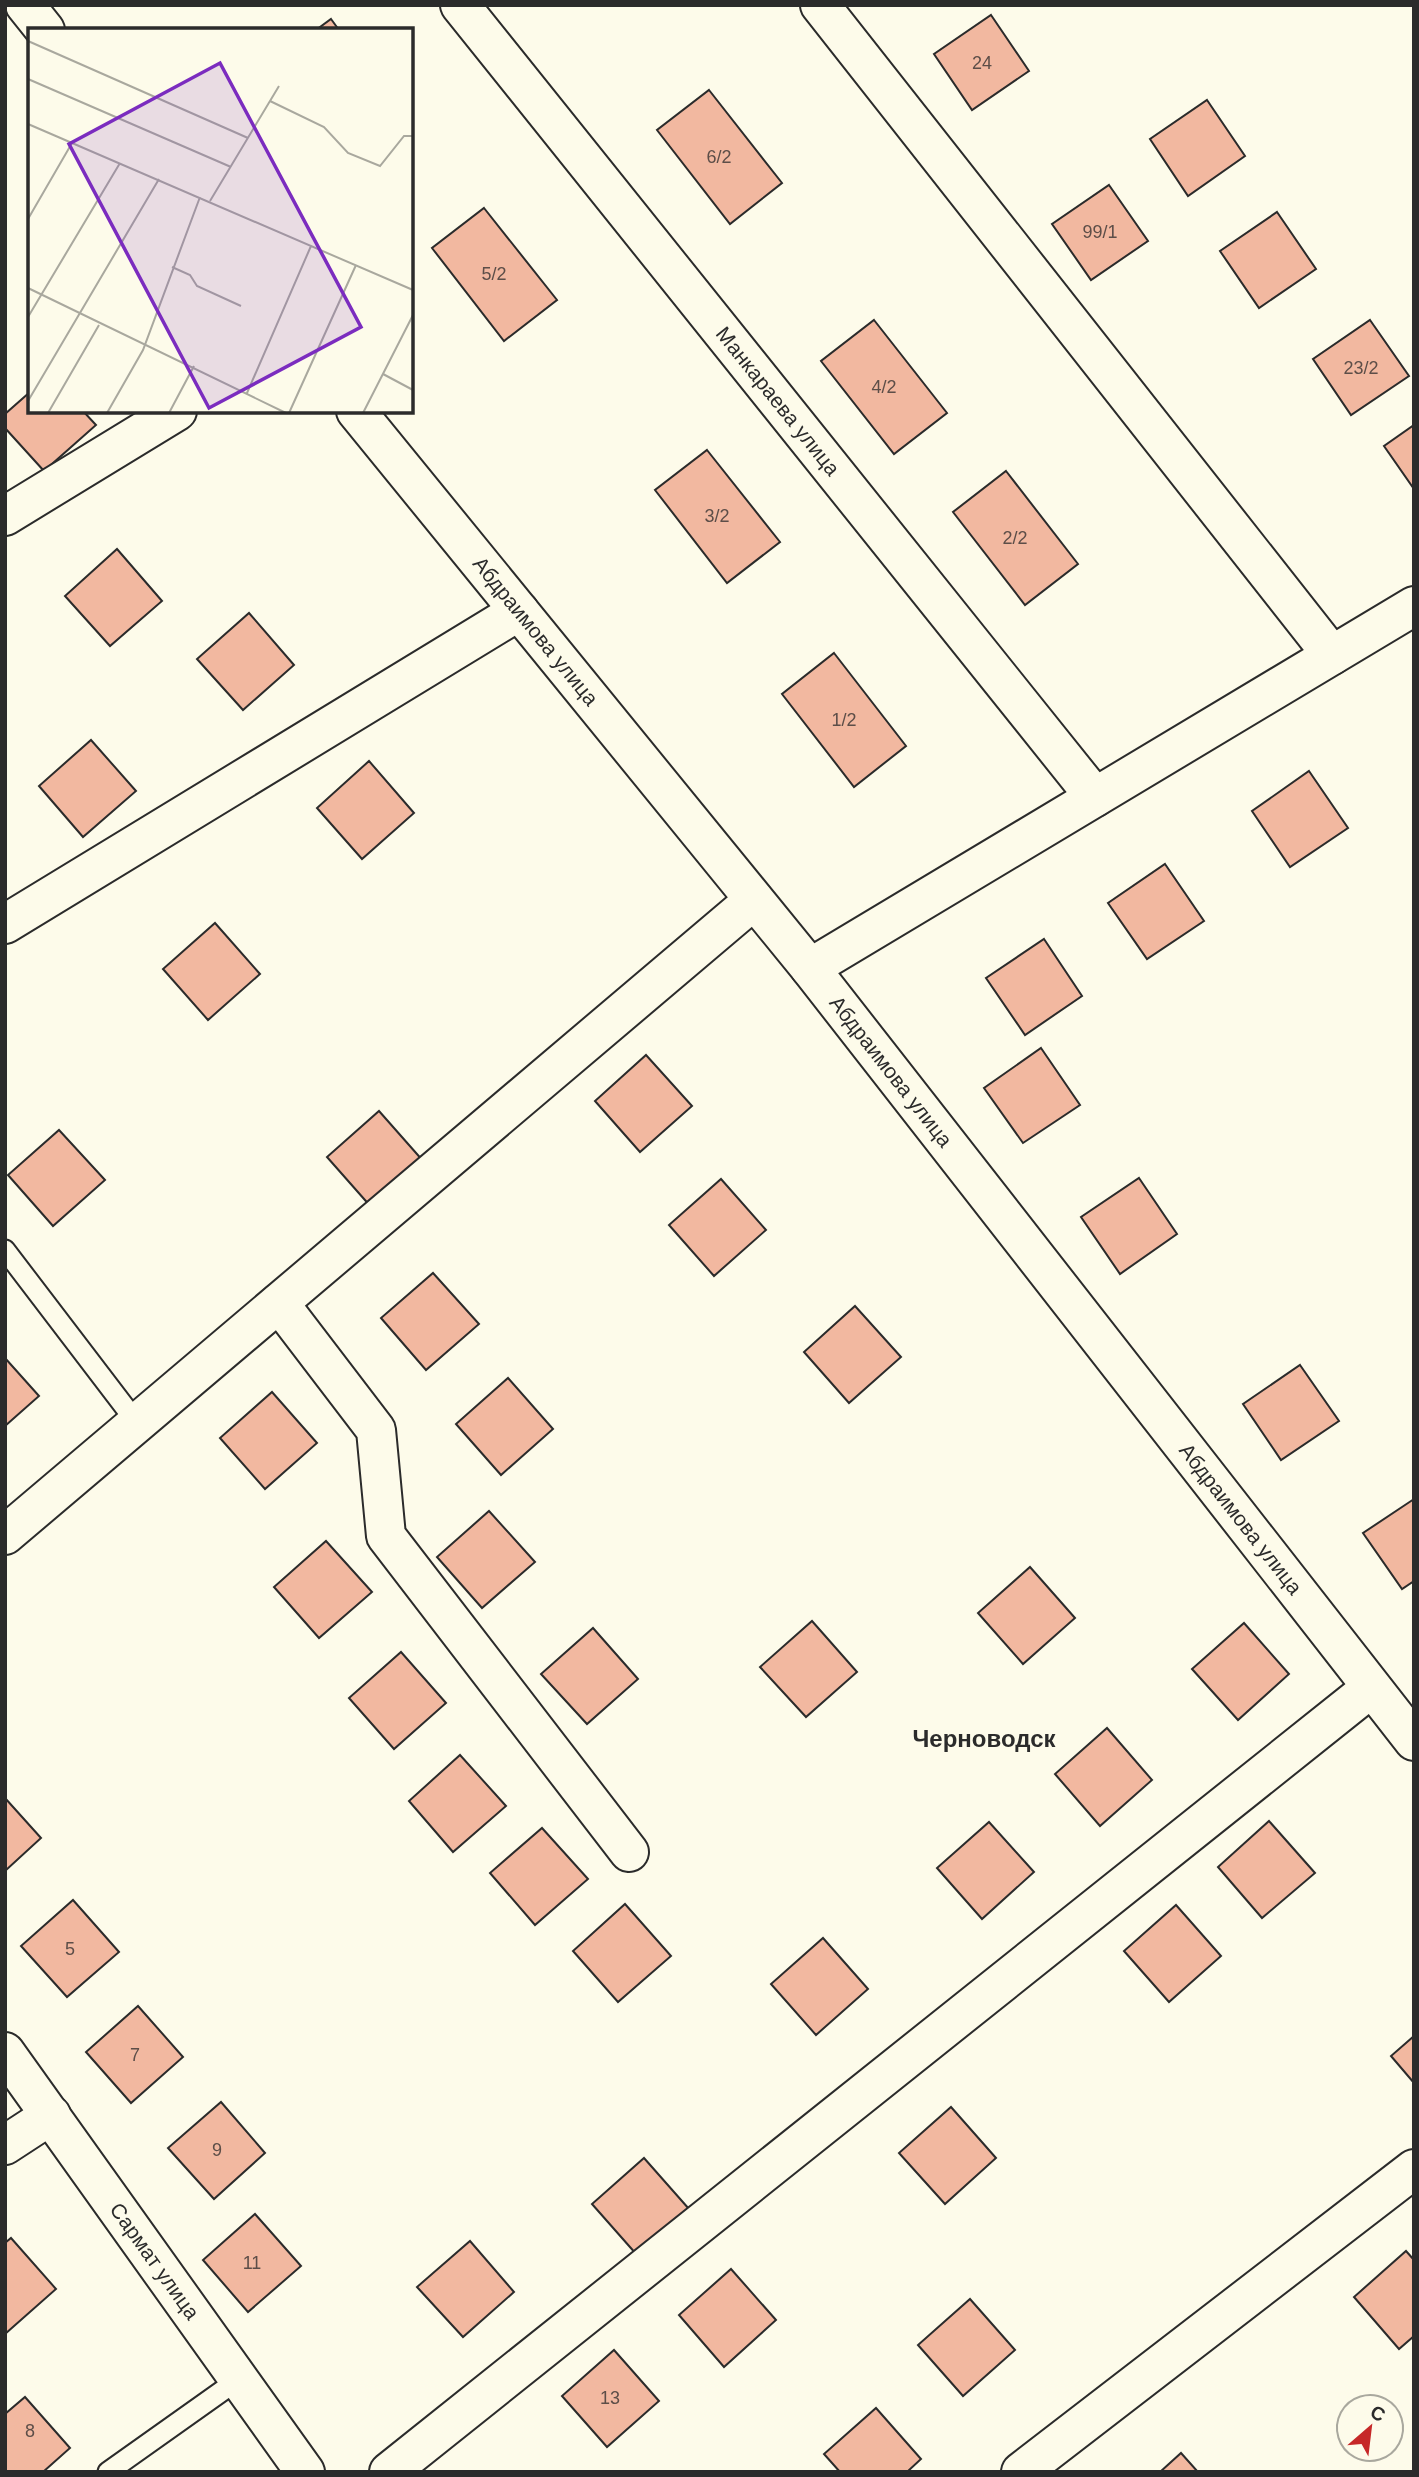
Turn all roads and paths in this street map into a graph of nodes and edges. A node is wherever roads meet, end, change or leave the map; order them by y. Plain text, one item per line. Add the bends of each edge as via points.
1 (460, 5) edge
2 (820, 5) edge
3 (174, 413) edge
4 (358, 413) edge
5 (5, 516) edge
6 (1414, 606) edge
7 (519, 611) junction
8 (1332, 655) junction
9 (1095, 797) junction
10 (754, 900) junction
11 (5, 924) edge
12 (810, 968) junction
13 (5, 1250) edge
14 (279, 1303) junction
15 (137, 1423) junction
16 (5, 1535) edge
17 (1371, 1688) junction
18 (1414, 1741) edge
19 (629, 1852) dead end
20 (5, 2052) edge
21 (51, 2115) junction
22 (5, 2145) edge
23 (1414, 2169) edge
24 (239, 2379) junction
25 (108, 2472) edge
26 (305, 2472) edge
27 (389, 2472) edge
28 (1021, 2472) edge

1 - 9 street, Манкараева улица
2 - 8 street
3 - 5 street
4 - 7 street, Абдраимова улица
6 - 8 street
7 - 10 street, Абдраимова улица
7 - 11 street
8 - 9 street
9 - 12 street
10 - 12 street, Абдраимова улица
10 - 14 street
12 - 17 street, Абдраимова улица
13 - 15 lane
14 - 15 street
14 - 19 street via 376,1430 386,1536
15 - 16 street
17 - 18 street, Абдраимова улица
17 - 27 street
20 - 21 street, Сармат улица
21 - 22 street
21 - 24 street, Сармат улица
23 - 28 street
24 - 25 lane
24 - 26 street, Сармат улица

